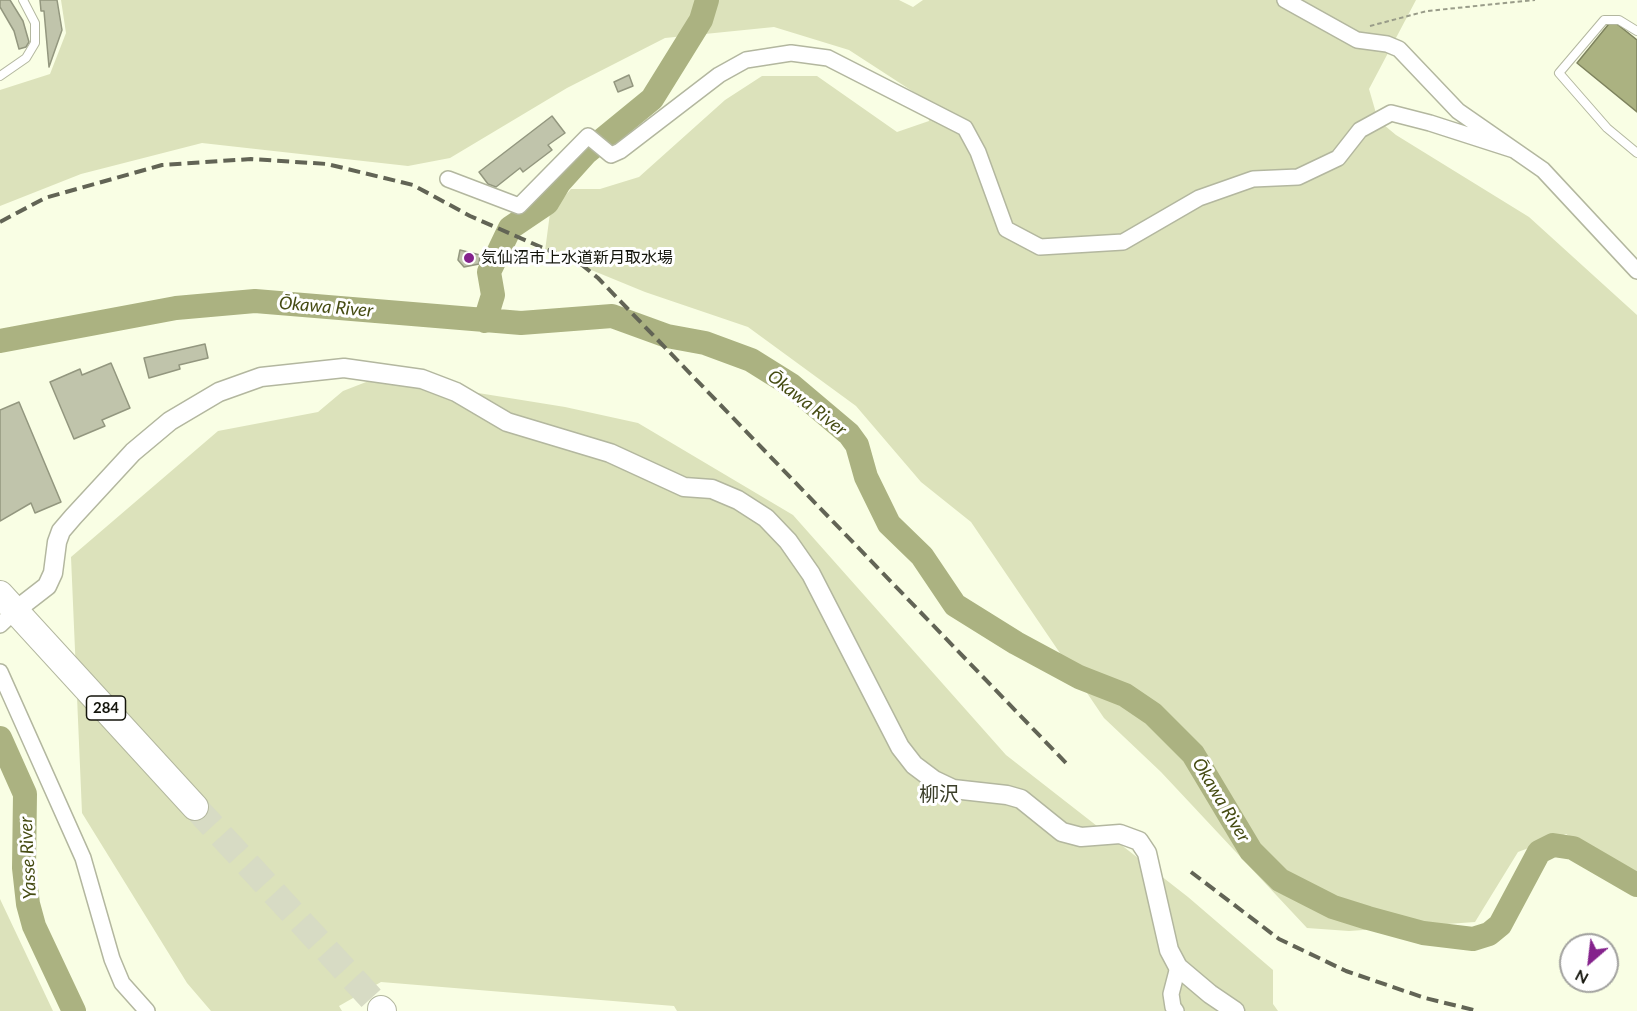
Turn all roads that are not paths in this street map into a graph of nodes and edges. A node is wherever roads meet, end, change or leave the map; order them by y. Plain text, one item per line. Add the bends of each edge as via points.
1 (23, 0) edge
2 (1285, 0) edge
3 (1637, 31) edge
4 (0, 76) edge
5 (1514, 150) junction
6 (1637, 153) edge
7 (448, 179) dead end
8 (1637, 271) edge
9 (6, 610) edge
10 (0, 672) edge
11 (195, 807) tunnel mouth
12 (1178, 967) junction
13 (147, 1011) edge
14 (1176, 1011) edge
15 (1235, 1011) edge

1 - 4 lane via 35,23 35,43 26,58
2 - 5 street via 1357,40 1399,49 1458,111
3 - 6 lane via 1619,20 1604,20 1559,73 1607,128
5 - 7 street via 1390,113 1360,130 1338,158 1298,177 1253,179 1199,198 1123,242 1040,247 1006,229 978,152 965,128 828,58 791,53 746,60 719,75 620,151 611,154 588,136 519,206
5 - 8 street via 1543,170
9 - 11 highway, 284
9 - 12 street via 47,586 61,531 133,452 170,421 219,392 261,377 344,368 422,379 456,392 507,422 610,453 684,487 712,489 766,518 811,574 900,747 914,765 953,789 1021,800 1062,832 1081,837 1120,834 1139,841 1147,854 1169,950
10 - 13 street via 83,858 122,983
12 - 14 street via 1172,994
12 - 15 street

